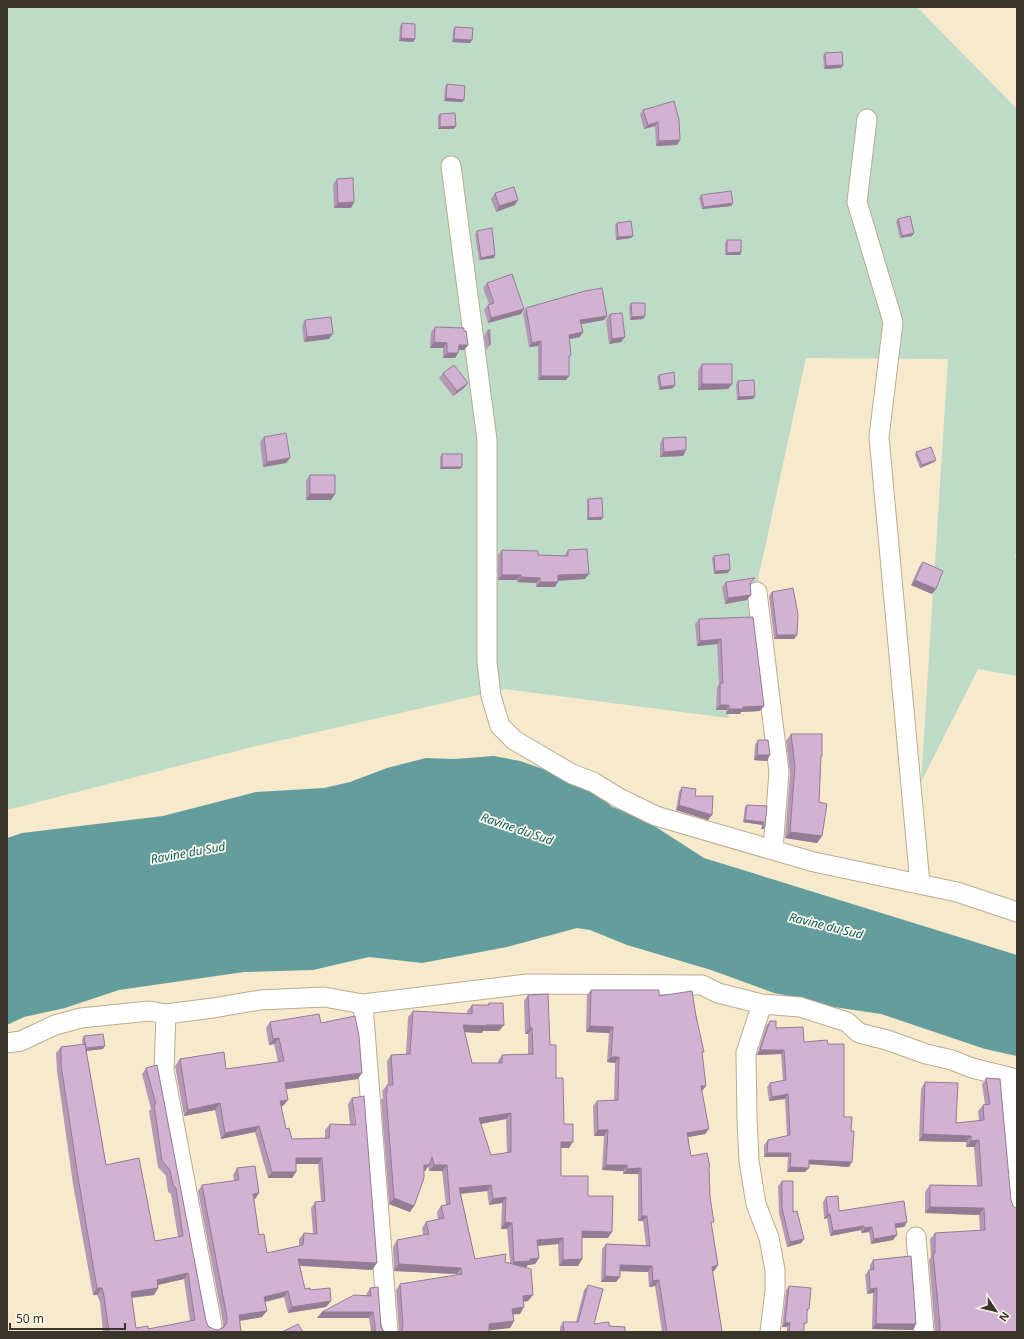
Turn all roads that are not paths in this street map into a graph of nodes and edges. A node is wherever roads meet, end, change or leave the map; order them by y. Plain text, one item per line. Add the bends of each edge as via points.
1 (867, 119) dead end
2 (451, 166) dead end
3 (757, 592) dead end
4 (774, 850) junction
5 (920, 884) junction
6 (1017, 912) edge
7 (363, 1004) junction
8 (762, 1004) junction
9 (166, 1014) junction
10 (7, 1043) edge
11 (1011, 1078) edge
12 (1017, 1206) edge
13 (916, 1237) dead end
14 (212, 1325) dead end
15 (388, 1332) edge
16 (770, 1332) edge
17 (924, 1332) edge

1 - 5 street via 857,202 893,322 879,437
2 - 4 street via 487,440 487,662 491,696 500,726 514,740 532,752 656,816
3 - 4 street via 779,772
4 - 5 street via 814,862
5 - 6 street via 957,892
7 - 8 street via 527,984 702,984 718,993
7 - 9 street via 324,997 260,1000
7 - 15 street
8 - 11 street via 800,1007 847,1022 859,1033
8 - 16 street via 746,1053 747,1118 749,1161 756,1204 769,1238 774,1270 775,1291
9 - 10 street via 149,1011 81,1018 55,1025 21,1041
9 - 14 street via 164,1070
11 - 12 street
13 - 17 street

